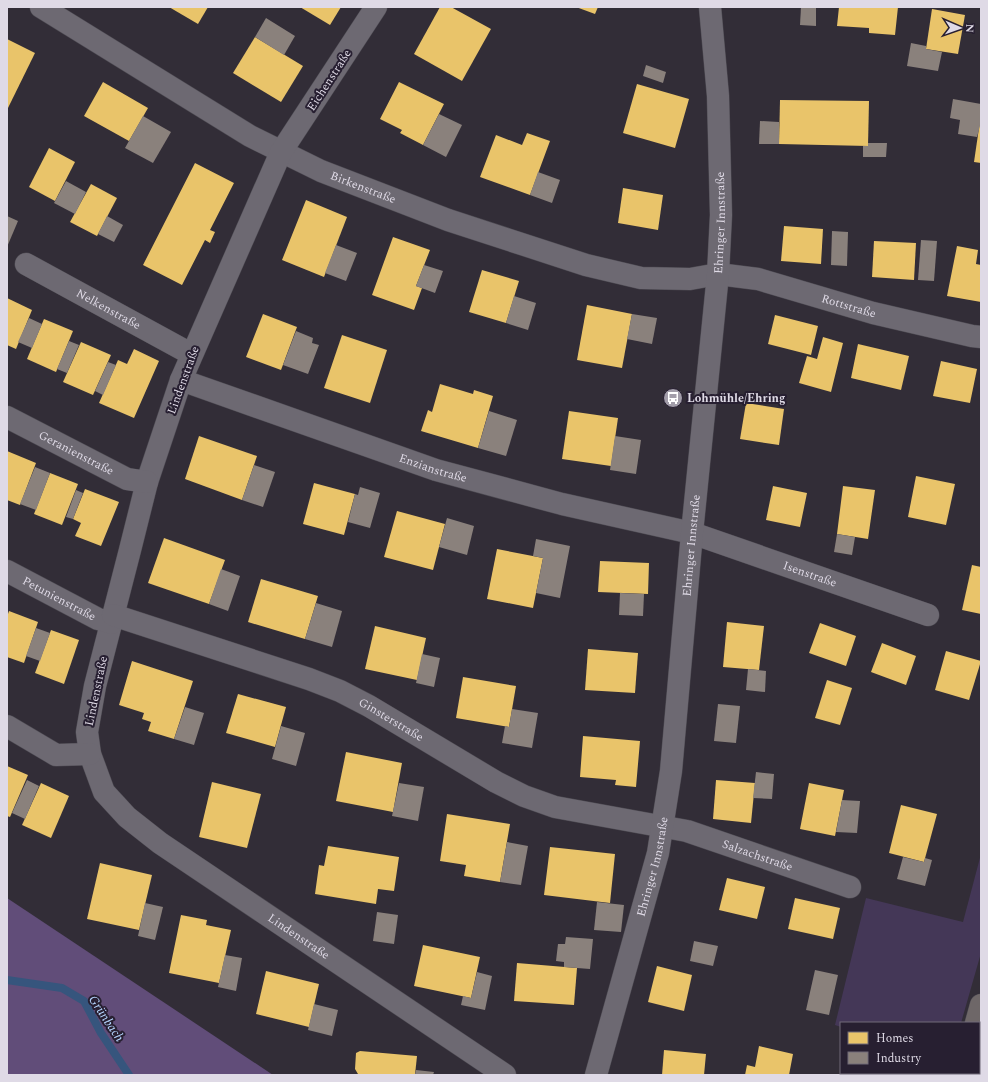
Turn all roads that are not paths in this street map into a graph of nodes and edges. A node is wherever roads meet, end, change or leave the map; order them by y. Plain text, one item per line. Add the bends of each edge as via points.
1 (41, 7) edge
2 (376, 7) edge
3 (710, 7) edge
4 (281, 152) junction
5 (26, 264) dead end
6 (718, 274) junction
7 (981, 337) edge
8 (191, 354) junction
9 (181, 380) junction
10 (7, 417) edge
11 (148, 482) junction
12 (692, 533) junction
13 (7, 571) edge
14 (928, 615) dead end
15 (113, 619) junction
16 (7, 726) edge
17 (90, 754) junction
18 (664, 826) junction
19 (850, 887) dead end
20 (981, 1005) edge
21 (976, 1022) edge
22 (505, 1075) edge
23 (596, 1075) edge

1 - 4 street, Birkenstraße via 237,128
2 - 4 street, Eichenstraße
3 - 6 street, Ehringer Innstraße via 718,96 720,158
4 - 6 street, Birkenstraße via 321,171 448,220 586,265 647,278 690,279
4 - 8 street, Lindenstraße
5 - 8 street, Nelkenstraße
6 - 7 street, Rottstraße via 758,279 873,313
6 - 12 street, Ehringer Innstraße
8 - 9 street, Lindenstraße
9 - 11 street, Lindenstraße
9 - 12 street, Enzianstraße via 436,470 562,504
10 - 11 street, Geranienstraße via 127,479
11 - 15 street, Lindenstraße
12 - 14 street, Isenstraße
12 - 18 street, Ehringer Innstraße via 677,716
13 - 15 street, Petunienstraße via 98,619
15 - 17 street, Lindenstraße via 89,712 87,732
15 - 18 street, Ginsterstraße via 309,679 340,691 524,796 555,807
16 - 17 street via 56,755
17 - 22 street, Lindenstraße via 104,792 127,817 160,843
18 - 19 street, Salzachstraße via 687,831
18 - 23 street, Ehringer Innstraße via 647,896
20 - 21 main road

